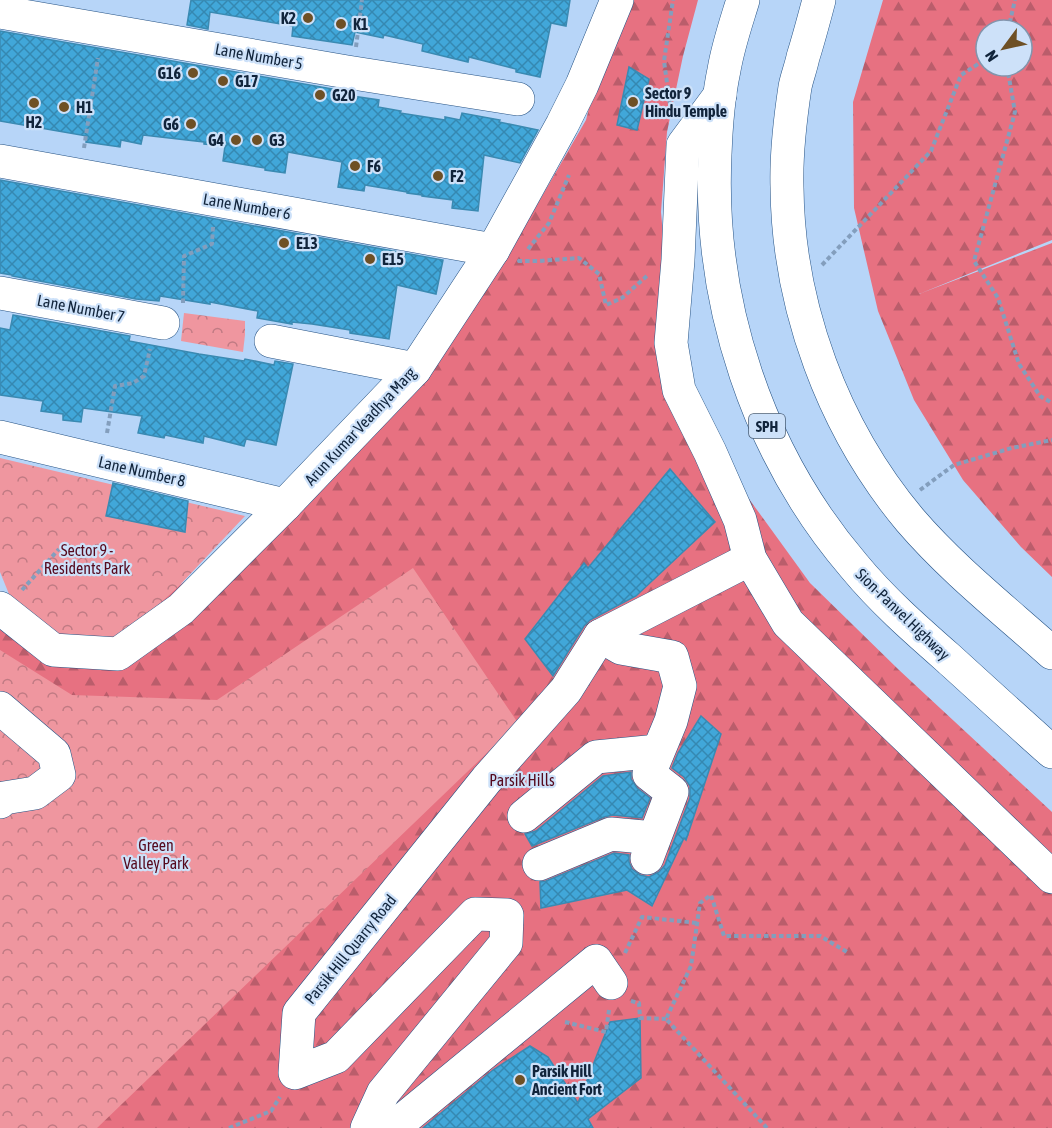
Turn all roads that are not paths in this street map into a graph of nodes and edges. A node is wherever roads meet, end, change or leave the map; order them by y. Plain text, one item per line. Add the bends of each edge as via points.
1 (617, 0) edge
2 (743, 0) edge
3 (819, 0) edge
4 (0, 12) edge
5 (720, 95) junction
6 (518, 99) dead end
7 (0, 161) edge
8 (493, 250) junction
9 (0, 293) edge
10 (166, 316) road end
11 (271, 341) dead end
12 (415, 369) junction
13 (0, 437) edge
14 (285, 505) junction
15 (750, 559) junction
16 (1, 611) edge
17 (600, 636) junction
18 (1052, 653) edge
19 (0, 708) edge
20 (658, 751) junction
21 (1052, 752) edge
22 (0, 802) edge
23 (524, 816) dead end
24 (539, 864) dead end
25 (1052, 877) edge
26 (617, 996) road end
27 (367, 1128) edge
28 (393, 1128) edge

1 - 8 main road, Arun Kumar Veadhya Marg via 562,125
2 - 5 main road, Sion-Panvel Highway / SPH
3 - 18 main road via 796,85 787,186 790,238 811,339 851,434 909,519 944,557
4 - 6 main road, Lane Number 5
5 - 15 main road via 683,145 671,343 679,390 740,519
5 - 21 main road, Sion-Panvel Highway / SPH via 713,187 726,303 749,382 787,468 818,519 893,609
7 - 8 main road, Lane Number 6
8 - 12 main road, Arun Kumar Veadhya Marg
9 - 10 main road, Lane Number 7
11 - 12 main road
12 - 14 main road, Arun Kumar Veadhya Marg
13 - 14 main road, Lane Number 8
14 - 16 main road, Arun Kumar Veadhya Marg via 181,609 117,654 53,650
15 - 17 main road
15 - 25 main road via 788,623
17 - 20 main road via 621,648 672,657 680,686
17 - 27 main road, Parsik Hill Quarry Road via 566,690 487,779 298,1013 295,1073 336,1057 475,914 507,915 506,943 382,1093
19 - 22 main road via 54,754 59,776 35,793
20 - 23 main road via 596,757
20 - 24 main road via 649,774 672,792 650,848 611,834
26 - 28 main road via 596,961

